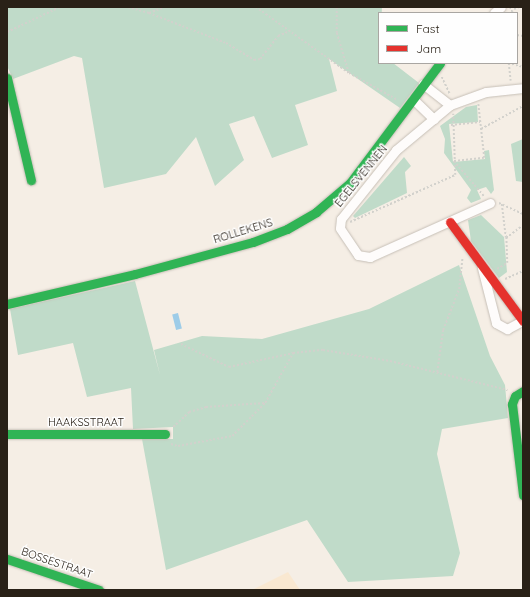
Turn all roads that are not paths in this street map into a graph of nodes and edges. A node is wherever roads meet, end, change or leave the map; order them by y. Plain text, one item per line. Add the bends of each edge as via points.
1 (438, 65) edge
2 (7, 78) edge
3 (424, 84) junction
4 (523, 88) edge
5 (410, 102) junction
6 (452, 104) junction
7 (11, 106) edge
8 (434, 120) junction
9 (31, 180) dead end
10 (493, 204) road end
11 (450, 222) junction
12 (481, 264) junction
13 (7, 304) edge
14 (522, 321) edge
15 (523, 391) edge
16 (7, 434) edge
17 (165, 434) road end
18 (523, 495) edge
19 (7, 559) edge
20 (99, 590) edge

1 - 3 street, ROLLEKENS
2 - 7 street
3 - 5 street, ROLLEKENS
3 - 6 street
4 - 6 street, EGELSVENNEN via 477,94
5 - 8 street
5 - 13 street, ROLLEKENS via 350,183 316,212 287,228 254,242 135,274
6 - 8 street, EGELSVENNEN
7 - 9 street
8 - 11 street, EGELSVENNEN via 396,150 340,223 342,233 358,255 366,257
10 - 11 street, EGELSVENNEN
11 - 12 street
12 - 14 street
12 - 14 street via 496,323 506,329
15 - 18 street via 514,396 517,458
16 - 17 street, HAAKSSTRAAT
19 - 20 street, BOSSESTRAAT

